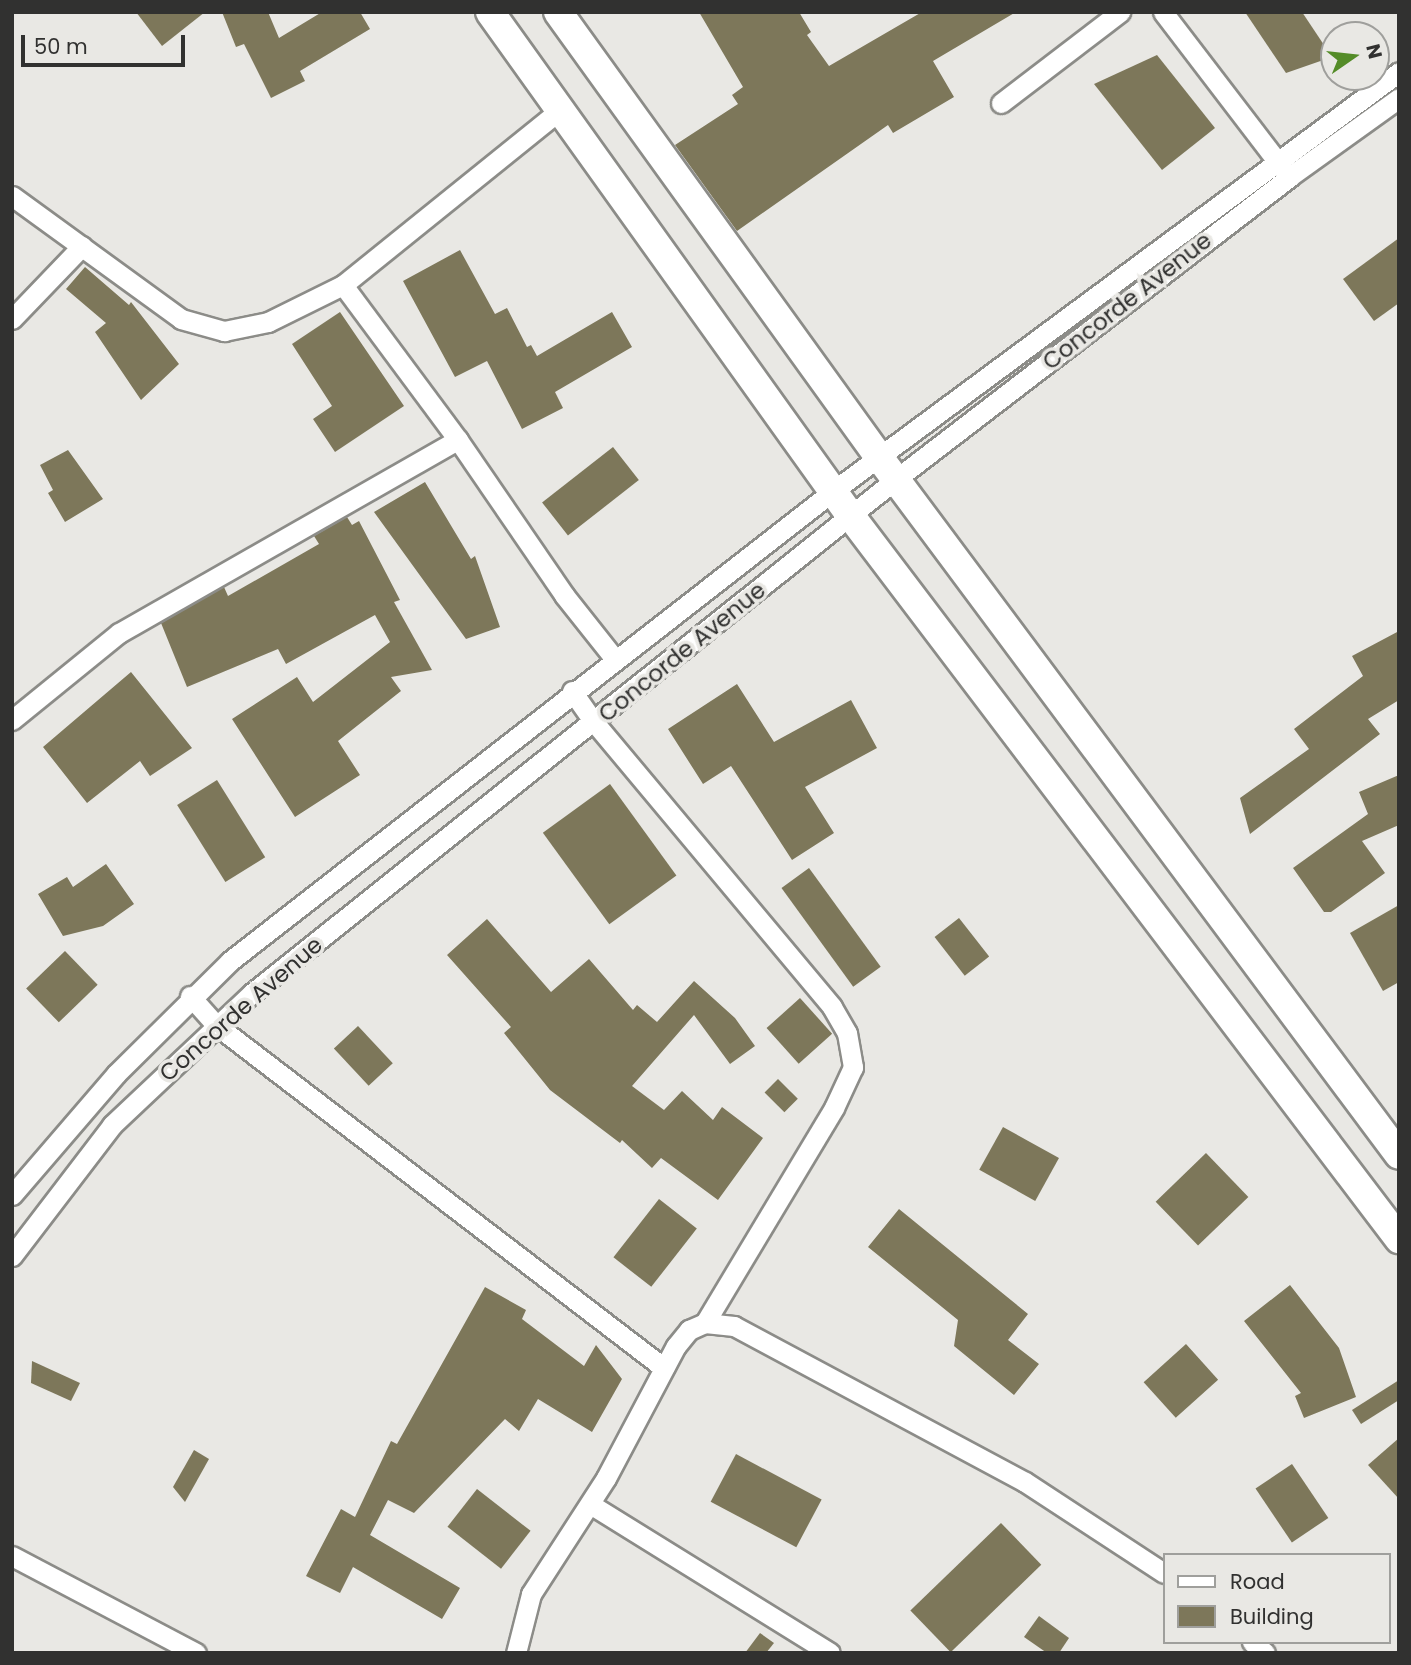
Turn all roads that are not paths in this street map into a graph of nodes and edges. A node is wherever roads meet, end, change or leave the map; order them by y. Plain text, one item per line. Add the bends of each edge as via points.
1 (490, 12) edge
2 (558, 12) edge
3 (1120, 12) edge
4 (1163, 12) edge
5 (1399, 72) edge
6 (1399, 98) edge
7 (1001, 103) dead end
8 (559, 110) junction
9 (1276, 161) junction
10 (1289, 177) junction
11 (12, 195) edge
12 (82, 246) junction
13 (343, 285) junction
14 (12, 319) edge
15 (458, 440) junction
16 (879, 457) junction
17 (896, 479) junction
18 (833, 491) junction
19 (850, 515) junction
20 (614, 658) junction
21 (572, 691) junction
22 (16, 708) edge
23 (594, 722) junction
24 (190, 996) junction
25 (216, 1025) junction
26 (1399, 1155) edge
27 (19, 1171) edge
28 (12, 1195) edge
29 (1399, 1238) edge
30 (12, 1256) edge
31 (705, 1323) junction
32 (664, 1368) junction
33 (590, 1504) junction
34 (12, 1556) edge
35 (1162, 1572) edge
36 (196, 1653) edge
37 (516, 1653) edge
38 (830, 1653) edge

1 - 8 main road
2 - 16 main road
3 - 7 street
4 - 9 street
5 - 9 street, Concorde Avenue
6 - 10 street, Concorde Avenue
8 - 13 street
8 - 18 main road
9 - 10 street
9 - 16 street, Concorde Avenue
10 - 17 street, Concorde Avenue
11 - 12 street
12 - 13 street via 181,318 224,331 268,322
12 - 14 street
13 - 15 street
15 - 20 street via 564,595
15 - 22 street via 119,633
16 - 17 main road
16 - 18 street, Concorde Avenue
17 - 19 street, Concorde Avenue
17 - 26 main road
18 - 19 main road
18 - 20 street, Concorde Avenue
19 - 23 street, Concorde Avenue
19 - 29 main road
20 - 21 street, Concorde Avenue
21 - 23 street
21 - 24 street, Concorde Avenue
23 - 25 street, Concorde Avenue
23 - 31 street via 832,1007 847,1033 853,1067 834,1108
24 - 25 street
24 - 27 street, Concorde Avenue
25 - 30 street, Concorde Avenue via 112,1125
25 - 32 street
27 - 28 street, Concorde Avenue
31 - 32 street via 689,1330
31 - 35 street via 734,1326 1025,1482
32 - 33 street
33 - 37 street via 531,1594
33 - 38 street
34 - 36 street

